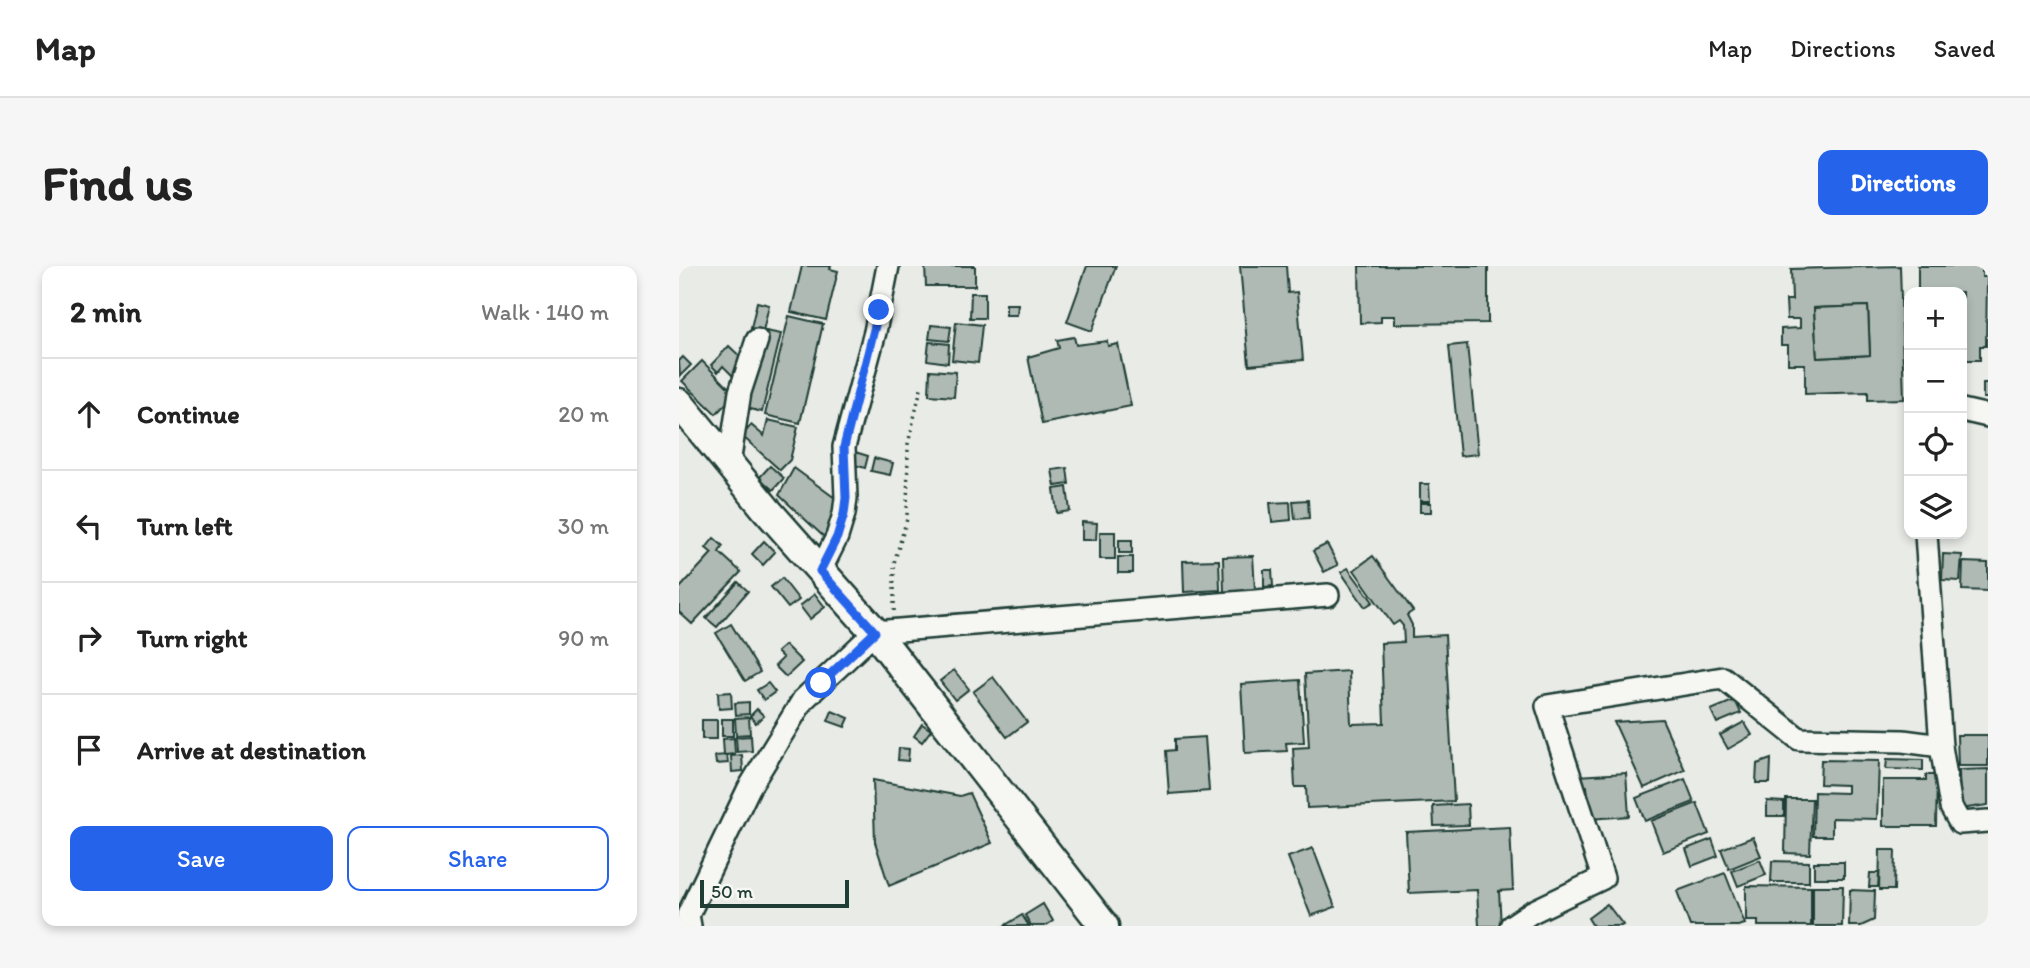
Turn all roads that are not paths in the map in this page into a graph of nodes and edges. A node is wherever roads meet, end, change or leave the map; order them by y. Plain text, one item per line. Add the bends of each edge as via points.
1 (888, 266) edge
2 (757, 340) dead end
3 (679, 403) edge
4 (1967, 411) edge
5 (1988, 415) edge
6 (729, 464) junction
7 (1926, 539) edge
8 (820, 571) junction
9 (1328, 595) dead end
10 (885, 631) junction
11 (1941, 746) junction
12 (1988, 821) edge
13 (691, 926) edge
14 (1104, 926) edge
15 (1511, 926) edge

1 - 8 street via 844,447 844,514
2 - 6 street via 740,392
3 - 6 main road
4 - 5 street
6 - 8 main road
7 - 11 street
8 - 10 main road
9 - 10 street
10 - 13 street via 803,700 750,788 688,915
10 - 14 main road
11 - 12 street via 1951,807 1960,823
11 - 15 street via 1799,739 1723,678 1547,706 1603,878

